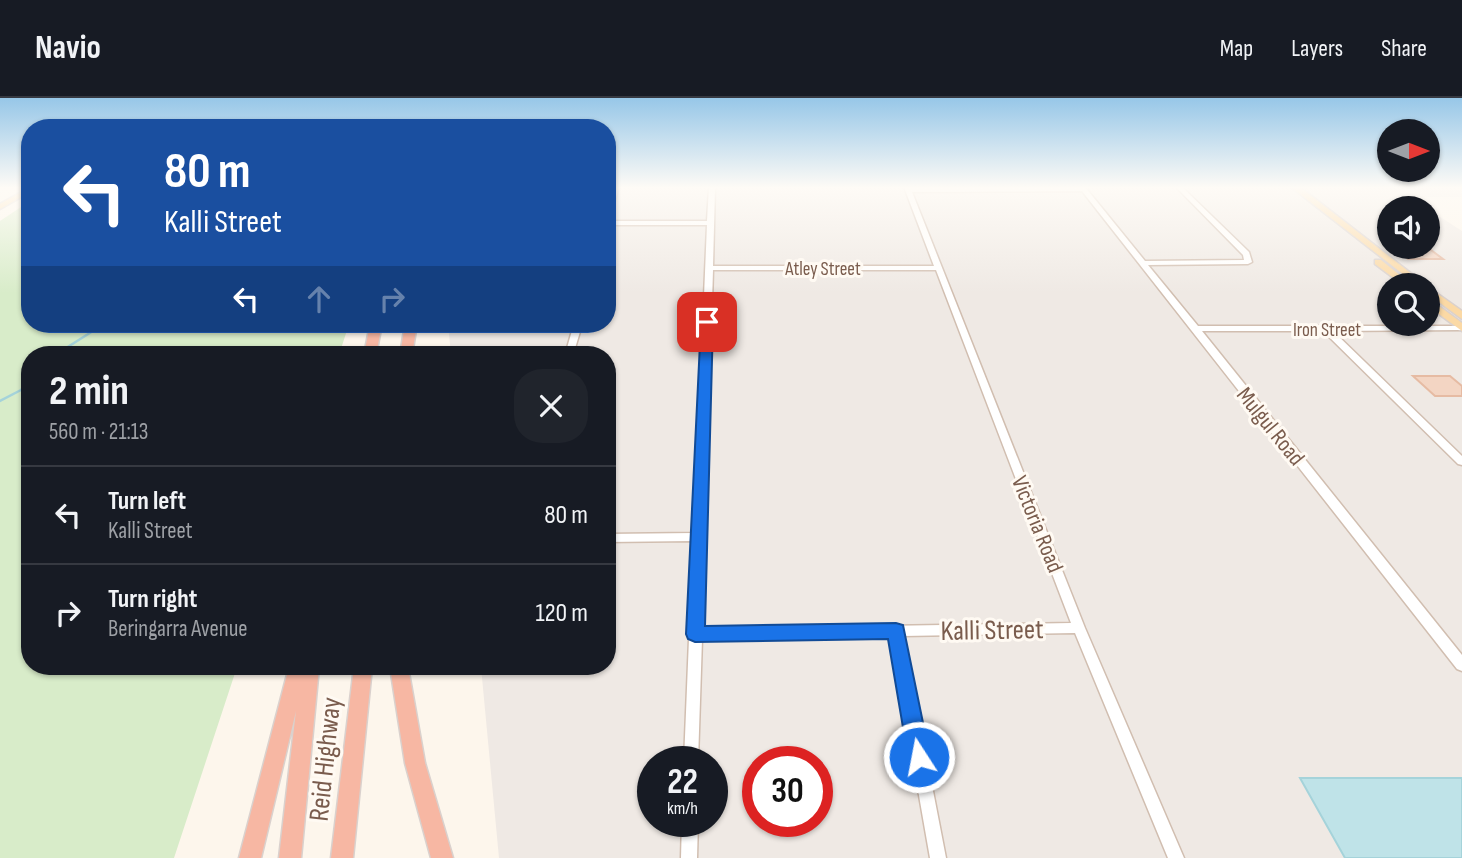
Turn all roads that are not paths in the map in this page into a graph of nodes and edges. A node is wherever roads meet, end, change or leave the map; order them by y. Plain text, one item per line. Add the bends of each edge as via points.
1 (920, 222) edge
2 (1109, 222) edge
3 (1215, 222) edge
4 (1328, 222) edge
5 (1341, 222) edge
6 (616, 223) edge
7 (710, 223) joint
8 (1141, 263) junction
9 (709, 268) junction
10 (937, 268) junction
11 (1393, 273) edge
12 (1406, 273) edge
13 (1440, 299) edge
14 (1440, 311) edge
15 (1462, 316) edge
16 (1193, 328) junction
17 (1462, 328) edge
18 (1326, 329) junction
19 (1462, 462) edge
20 (698, 537) junction
21 (616, 538) edge
22 (1079, 628) junction
23 (896, 631) junction
24 (695, 634) junction
25 (1462, 665) edge
26 (296, 675) edge
27 (309, 675) edge
28 (362, 675) edge
29 (400, 675) edge
30 (691, 746) edge
31 (689, 837) edge
32 (250, 858) edge
33 (290, 858) edge
34 (342, 858) edge
35 (442, 858) edge
36 (688, 858) edge
37 (938, 858) edge
38 (1176, 858) edge

1 - 10 street, Victoria Road
2 - 8 street, Mulgul Road
3 - 8 street via 1247,254 1248,262
4 - 11 main road
5 - 12 main road
6 - 7 street
7 - 9 street
8 - 16 street, Mulgul Road
9 - 10 street, Atley Street
9 - 20 street
10 - 22 street, Victoria Road
13 - 15 main road
14 - 17 main road
16 - 18 street, Iron Street
16 - 25 street, Mulgul Road
17 - 18 street, Iron Street
18 - 19 street
20 - 21 street
20 - 24 street
22 - 23 street, Kalli Street
22 - 38 street, Victoria Road
23 - 24 street, Kalli Street
23 - 37 street
24 - 30 street
26 - 32 highway
27 - 33 highway, Reid Highway
28 - 34 highway, Reid Highway
29 - 35 highway via 415,763
31 - 36 street

